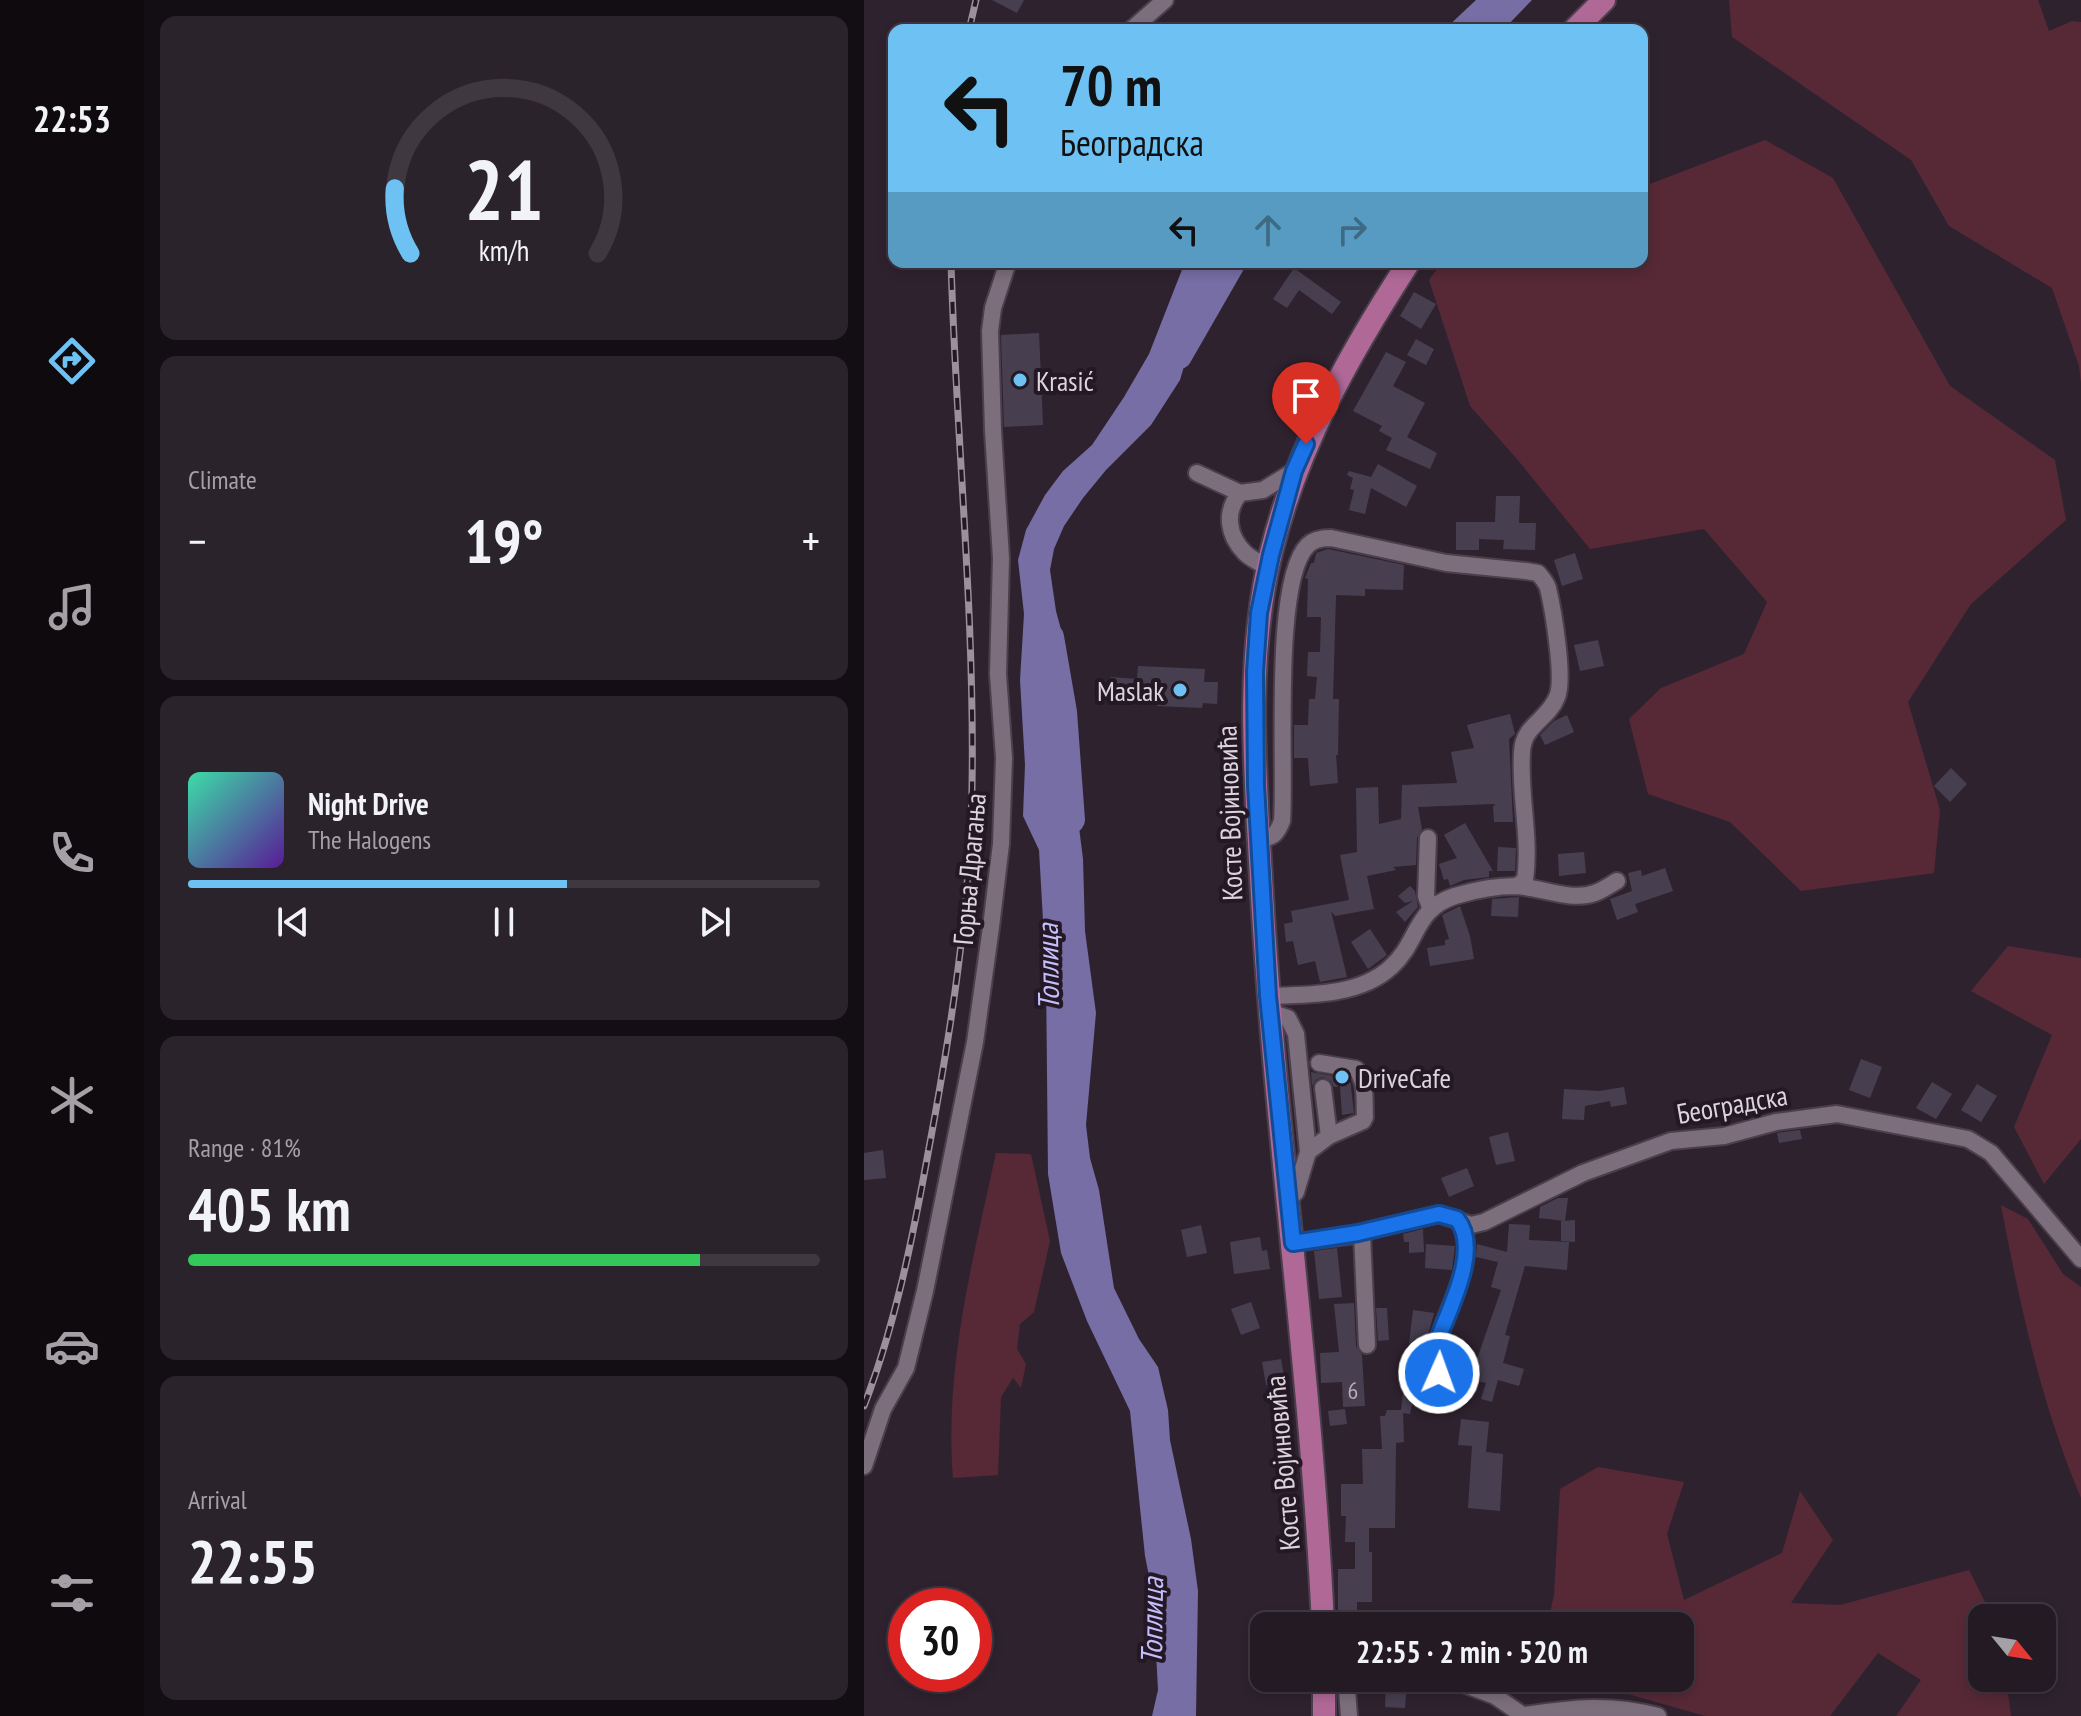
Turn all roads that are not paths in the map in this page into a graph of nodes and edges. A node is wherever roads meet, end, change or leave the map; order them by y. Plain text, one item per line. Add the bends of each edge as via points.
1 (1165, 0) edge
2 (1604, 0) edge
3 (1138, 24) edge
4 (1580, 24) edge
5 (1006, 268) edge
6 (1405, 268) edge
7 (1294, 471) junction
8 (1197, 473) dead end
9 (1240, 493) junction
10 (1268, 568) junction
11 (1428, 838) dead end
12 (1259, 839) junction
13 (1617, 881) dead end
14 (1517, 886) junction
15 (1430, 907) junction
16 (1269, 1004) junction
17 (1296, 1034) junction
18 (1321, 1074) junction
19 (1329, 1136) junction
20 (1308, 1152) junction
21 (1289, 1200) junction
22 (1457, 1219) junction
23 (1358, 1233) junction
24 (1293, 1243) junction
25 (2081, 1259) edge
26 (1367, 1345) dead end
27 (1444, 1386) dead end
28 (864, 1408) edge
29 (883, 1409) junction
30 (864, 1466) edge
31 (1322, 1612) edge
32 (1324, 1692) edge
33 (1347, 1692) edge
34 (1484, 1692) edge
35 (1324, 1716) edge
36 (1349, 1716) edge
37 (1524, 1716) edge
38 (1658, 1716) edge

1 - 3 street
2 - 4 main road
5 - 29 street, Горња Драгања via 990,331 1001,558 1001,844 975,1042 925,1291 906,1368
6 - 7 main road, Косте Војиновића via 1346,363
7 - 9 street via 1263,490
7 - 10 main road, Косте Војиновића
8 - 9 street
9 - 10 street via 1228,523 1245,553
10 - 12 main road, Косте Војиновића via 1255,650
11 - 15 street
12 - 14 street via 1271,838 1282,821 1288,602 1306,547 1331,538 1446,563 1538,573 1548,588 1561,672 1559,696 1524,738 1529,854 1525,880
12 - 16 main road, Косте Војиновића
13 - 14 street via 1578,896
14 - 15 street via 1485,888
15 - 16 street via 1392,966 1368,984
16 - 17 street via 1288,1018
16 - 21 main road, Косте Војиновића
17 - 18 street
17 - 20 street, Косте Војиновића
18 - 19 street
18 - 19 street via 1356,1069 1364,1088 1363,1121
19 - 20 street
20 - 21 street, Косте Војиновића
21 - 24 main road, Косте Војиновића
22 - 23 street, Београдска via 1439,1214
22 - 25 street, Београдска via 1471,1225 1484,1222 1583,1173 1671,1141 1837,1114 1968,1139 1991,1153
22 - 27 street via 1466,1247 1436,1349
23 - 24 street, Београдска
23 - 26 street via 1363,1237
24 - 31 main road, Косте Војиновића
28 - 29 street
29 - 30 street, Горња Драгања
32 - 35 main road
33 - 36 street
34 - 37 street
37 - 38 street via 1583,1706

